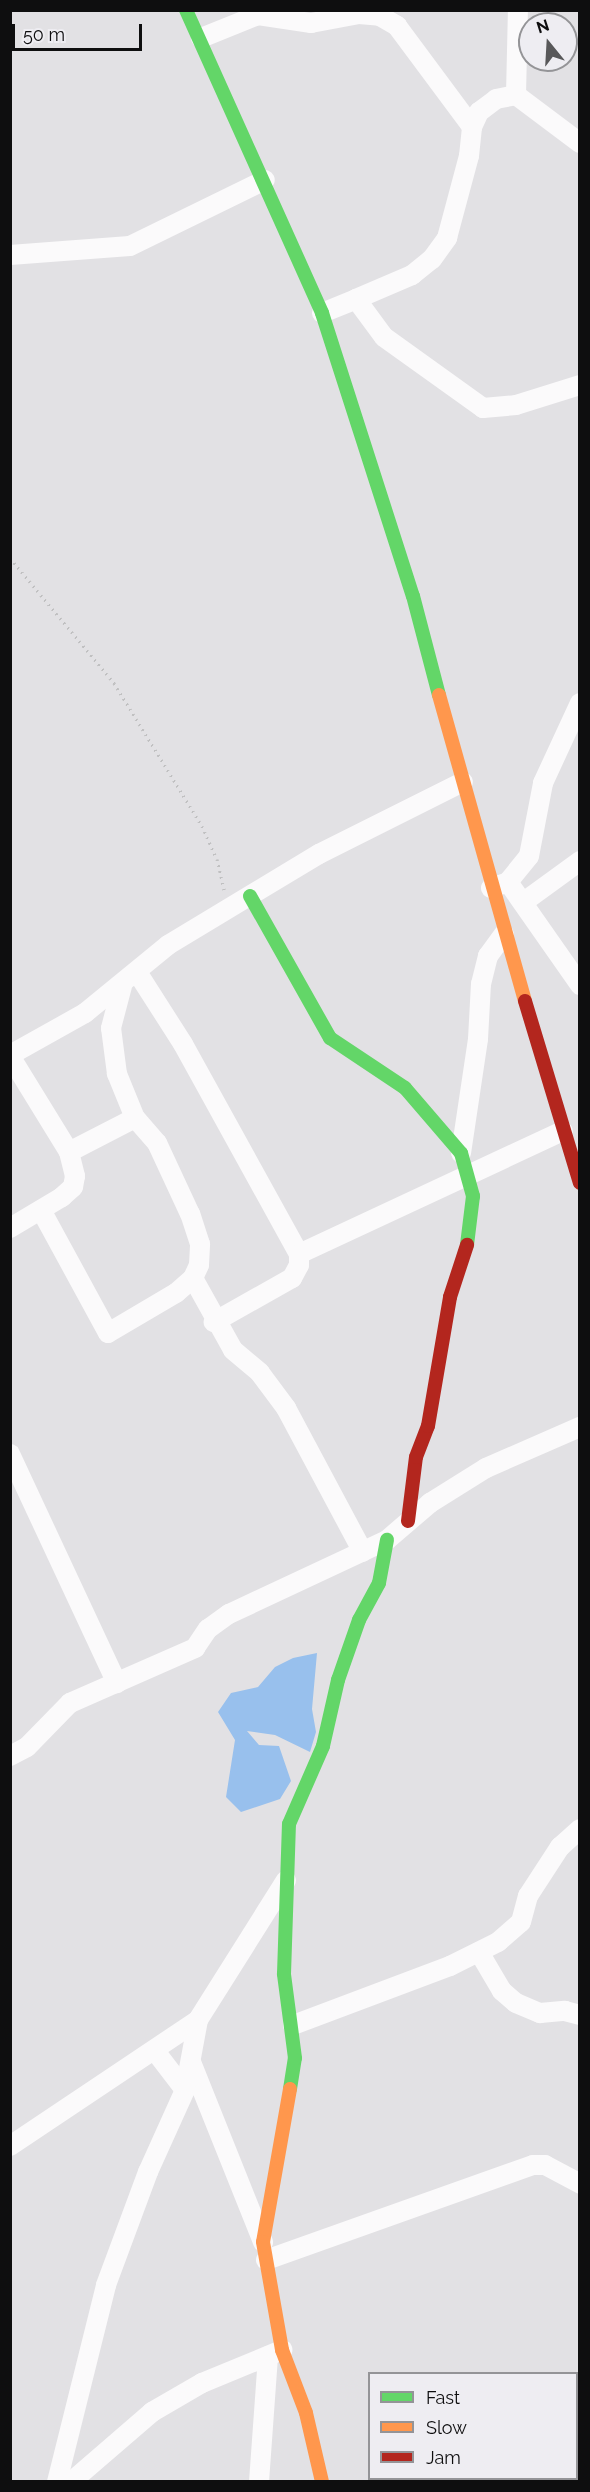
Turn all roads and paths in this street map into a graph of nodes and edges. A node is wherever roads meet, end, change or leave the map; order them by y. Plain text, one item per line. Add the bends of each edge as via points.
1 (186, 10) edge
2 (518, 10) edge
3 (201, 38) junction
4 (516, 95) junction
5 (472, 127) junction
6 (579, 142) edge
7 (265, 180) junction
8 (10, 255) edge
9 (356, 299) junction
10 (322, 313) junction
11 (579, 385) edge
12 (10, 558) edge
13 (579, 702) edge
14 (463, 782) junction
15 (579, 861) edge
16 (500, 885) junction
17 (250, 896) junction
18 (525, 901) junction
19 (228, 909) junction
20 (504, 934) junction
21 (137, 972) junction
22 (579, 985) edge
23 (122, 986) junction
24 (10, 1055) edge
25 (135, 1118) junction
26 (563, 1131) junction
27 (69, 1152) junction
28 (461, 1153) junction
29 (470, 1178) junction
30 (579, 1184) edge
31 (41, 1210) junction
32 (10, 1228) edge
33 (299, 1254) junction
34 (193, 1278) junction
35 (214, 1322) junction
36 (579, 1427) edge
37 (10, 1454) edge
38 (408, 1521) junction
39 (387, 1540) junction
40 (363, 1552) junction
41 (117, 1683) junction
42 (10, 1756) edge
43 (579, 1829) edge
44 (286, 1880) junction
45 (479, 1952) junction
46 (579, 2015) edge
47 (198, 2020) junction
48 (293, 2025) junction
49 (155, 2051) junction
50 (191, 2062) junction
51 (185, 2090) junction
52 (10, 2146) edge
53 (579, 2184) edge
54 (264, 2251) junction
55 (275, 2353) junction
56 (57, 2481) edge
57 (71, 2481) edge
58 (259, 2481) edge
59 (322, 2481) edge

1 - 3 street
2 - 4 street
3 - 5 street via 258,15 311,23 359,14 380,16 397,26
3 - 7 street
4 - 5 street via 496,99 479,112
4 - 6 street
5 - 9 street via 469,156 447,238 432,259 412,275
7 - 8 street via 130,246
7 - 10 street
9 - 10 street
9 - 11 street via 384,337 483,408 516,405
10 - 14 street via 413,596
12 - 19 path via 114,683 158,751 217,859
13 - 16 street via 543,783 529,856
14 - 16 street
14 - 17 street via 319,854
15 - 18 street
16 - 18 street
16 - 20 street
17 - 19 street
17 - 28 street via 330,1038 405,1088
18 - 22 street
19 - 21 street via 168,945
20 - 26 street
20 - 28 street via 488,956 481,984 478,1039
21 - 23 street
21 - 33 street via 183,1044
23 - 24 street via 85,1013
23 - 25 street via 114,1012 111,1044 121,1087
24 - 27 street
25 - 27 street
25 - 34 street via 157,1143 200,1244 199,1265
26 - 29 street
26 - 30 street
27 - 31 street via 75,1170 73,1187
28 - 29 street
29 - 33 street
29 - 38 street via 470,1236 450,1297 428,1426 416,1457
31 - 32 street
31 - 34 street via 108,1333 141,1317
33 - 35 street via 299,1265 292,1278
34 - 35 street
35 - 40 street via 233,1350 260,1373 286,1408
36 - 38 street via 486,1468
37 - 41 street
38 - 39 street
39 - 40 street
39 - 44 street via 379,1583 359,1620 338,1680 323,1746 289,1824
40 - 41 street via 229,1614 208,1629 195,1648
41 - 42 street via 70,1703 27,1747
43 - 45 street via 560,1847 528,1896 521,1922
44 - 47 street
44 - 48 street via 284,1974
45 - 46 street via 502,1991 516,2003 540,2013 565,2011
45 - 48 street
47 - 49 street
47 - 50 street
48 - 54 street via 295,2058
49 - 51 street
49 - 52 street
50 - 51 street
50 - 54 street
51 - 56 street via 148,2172 106,2285
53 - 54 street via 545,2165 533,2165
54 - 55 street
55 - 57 street via 202,2383 152,2412
55 - 58 street
55 - 59 street via 306,2413

